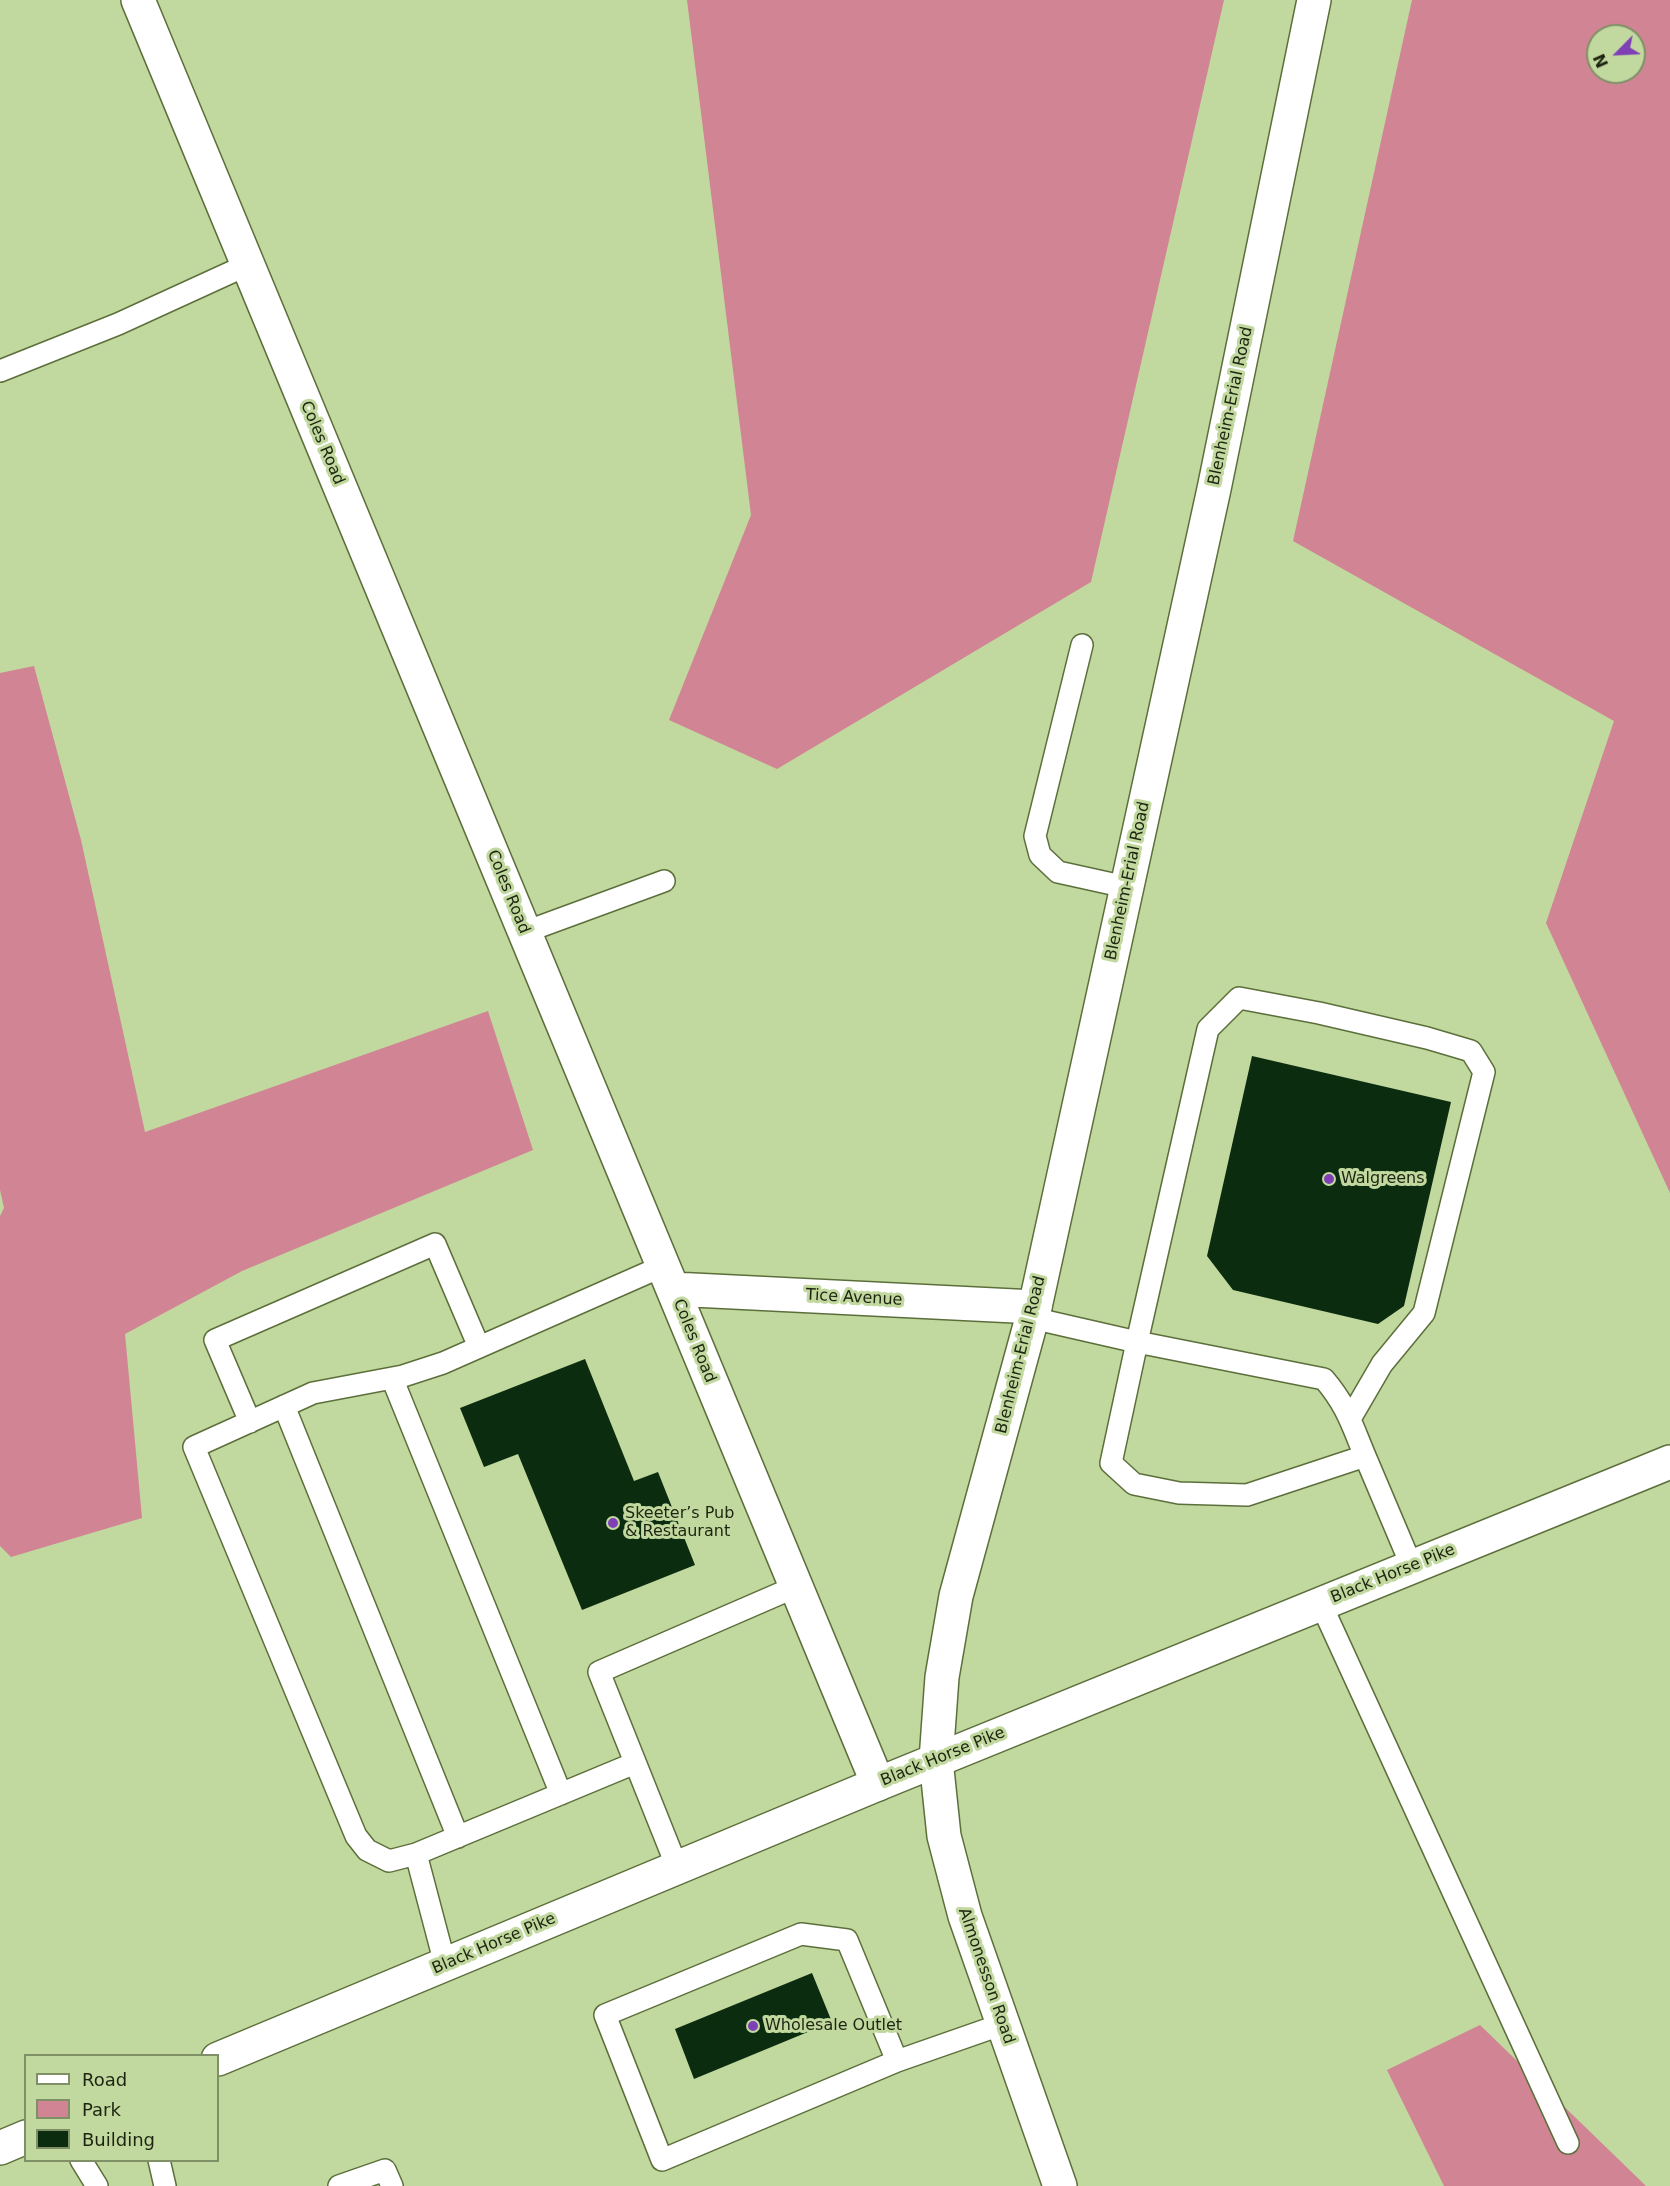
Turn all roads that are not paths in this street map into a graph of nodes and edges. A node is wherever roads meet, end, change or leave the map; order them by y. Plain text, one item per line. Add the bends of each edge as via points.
1 (138, 0) edge
2 (1314, 0) edge
3 (247, 265) junction
4 (0, 371) edge
5 (1082, 645) dead end
6 (664, 881) dead end
7 (1126, 887) junction
8 (525, 932) junction
9 (668, 1277) junction
10 (1033, 1313) junction
11 (1137, 1342) junction
12 (479, 1347) junction
13 (392, 1378) junction
14 (284, 1406) junction
15 (1350, 1419) junction
16 (250, 1422) junction
17 (1365, 1456) junction
18 (1670, 1462) edge
19 (1412, 1567) junction
20 (795, 1587) junction
21 (1321, 1604) junction
22 (936, 1760) junction
23 (635, 1763) junction
24 (878, 1784) junction
25 (561, 1794) junction
26 (458, 1837) junction
27 (416, 1854) junction
28 (677, 1867) junction
29 (445, 1964) junction
30 (1003, 2024) junction
31 (219, 2059) edge
32 (897, 2061) junction
33 (24, 2138) edge
34 (1568, 2143) dead end
35 (0, 2148) edge
36 (82, 2162) edge
37 (159, 2162) edge
38 (97, 2186) edge
39 (165, 2186) edge
40 (339, 2186) edge
41 (392, 2186) edge
42 (1060, 2186) edge

1 - 3 main road, Coles Road
2 - 7 main road, Blenheim-Erial Road
3 - 4 lane via 118,324
3 - 8 main road, Coles Road
5 - 7 lane via 1035,836 1040,855 1058,873
6 - 8 lane
7 - 10 main road, Blenheim-Erial Road
8 - 9 main road, Coles Road
9 - 10 main road, Tice Avenue
9 - 12 lane
9 - 20 main road, Coles Road
10 - 11 lane
10 - 22 main road, Blenheim-Erial Road via 956,1596 942,1677
11 - 15 lane via 1324,1379 1343,1401
11 - 15 lane via 1208,1029 1239,998 1319,1012 1470,1052 1484,1072 1424,1312 1382,1364
11 - 17 lane via 1111,1463 1134,1484 1179,1493 1247,1495
12 - 13 lane
12 - 16 lane via 435,1245 215,1340
13 - 14 lane via 313,1393
13 - 25 lane
14 - 16 lane
14 - 26 lane
15 - 17 lane
16 - 27 lane via 194,1447 356,1836 367,1850 389,1861
17 - 19 lane
18 - 19 main road, Black Horse Pike
19 - 21 main road, Black Horse Pike
20 - 23 lane via 599,1672
20 - 24 main road, Coles Road
21 - 22 main road, Black Horse Pike
21 - 34 lane
22 - 24 main road, Black Horse Pike
22 - 30 main road, Almonesson Road via 944,1836 964,1916
23 - 25 lane
23 - 28 lane
24 - 28 main road, Black Horse Pike
25 - 26 lane
26 - 27 lane
27 - 29 lane
28 - 29 main road, Black Horse Pike
29 - 31 main road, Black Horse Pike
30 - 32 lane
30 - 42 main road, Almonesson Road
32 - 32 lane via 847,1940 801,1934 605,2015 662,2160
33 - 35 main road
36 - 38 lane
37 - 39 lane
40 - 41 lane via 385,2170

